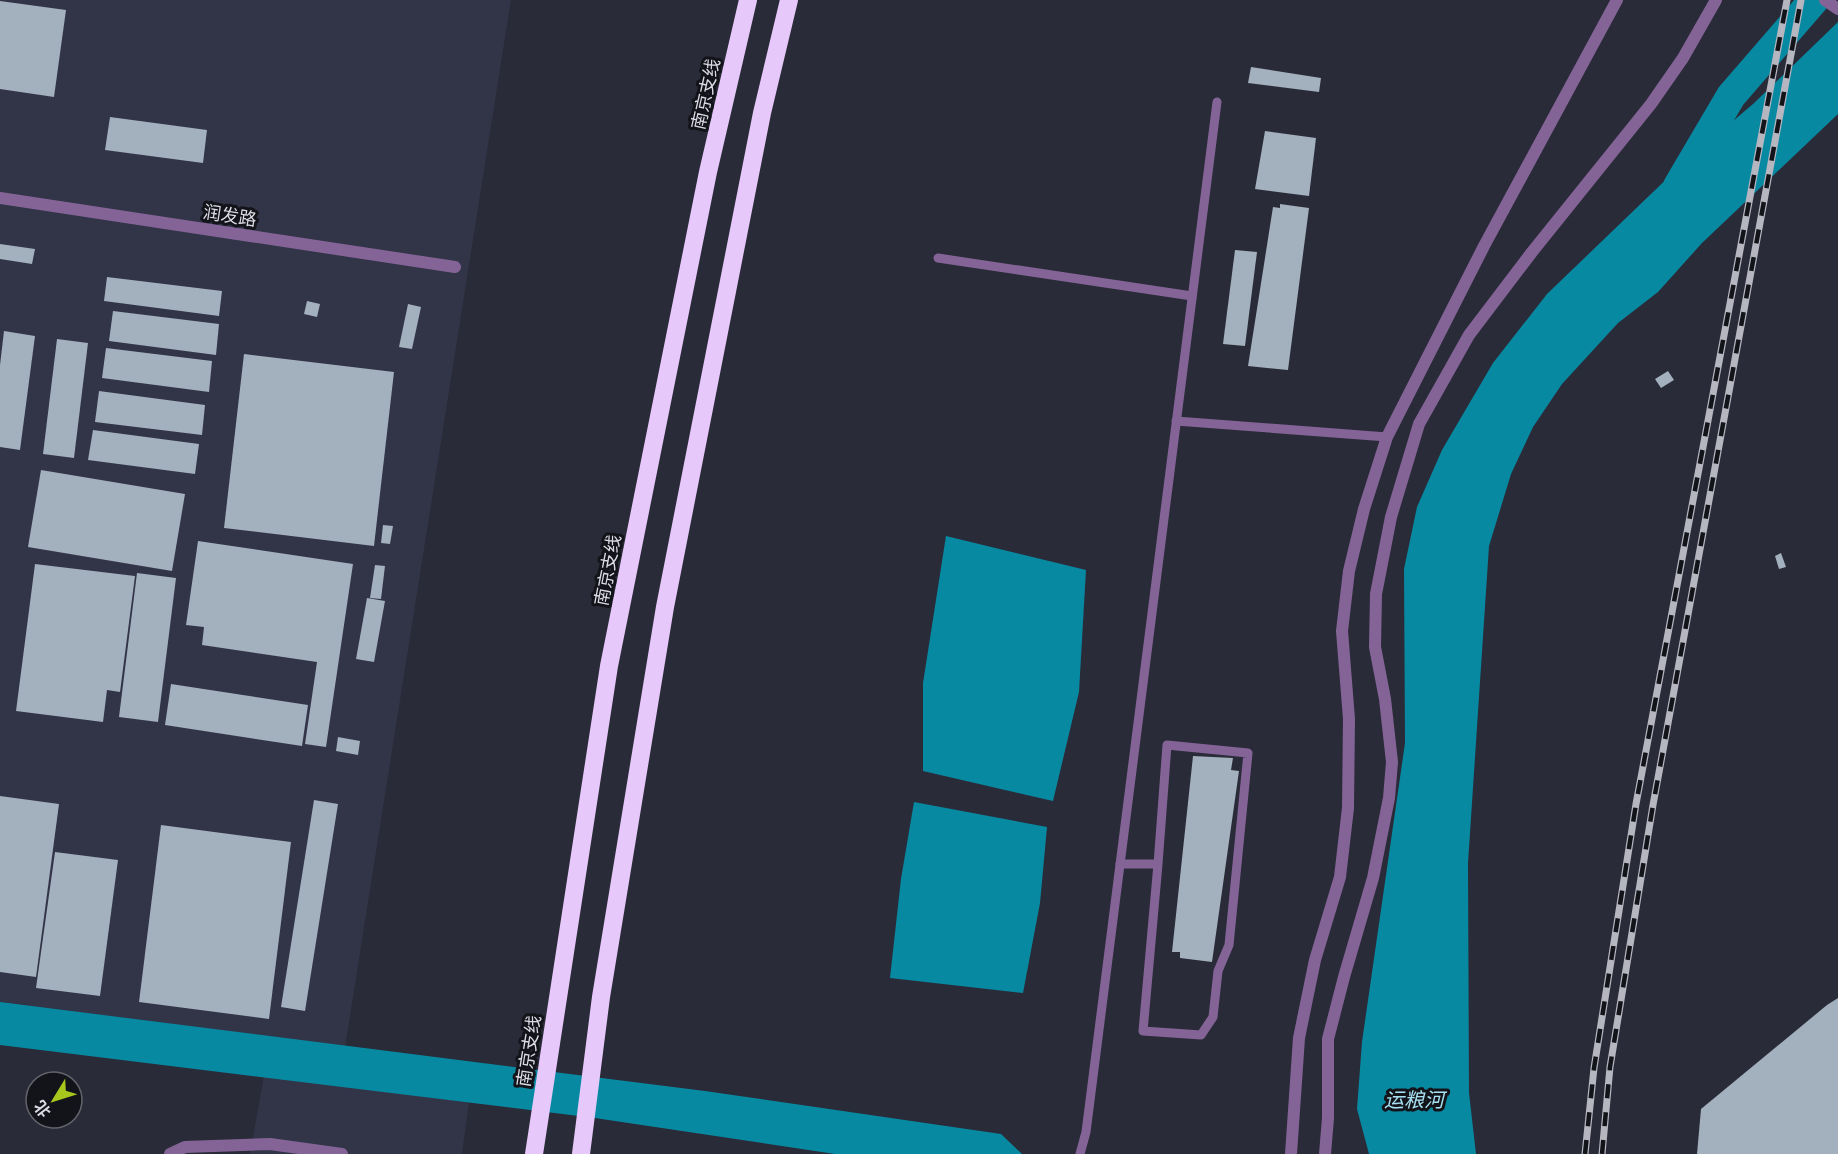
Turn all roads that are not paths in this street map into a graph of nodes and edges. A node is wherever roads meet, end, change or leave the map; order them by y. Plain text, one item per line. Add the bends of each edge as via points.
1 (748, 0) edge
2 (789, 0) edge
3 (1617, 0) edge
4 (1716, 0) edge
5 (1825, 0) edge
6 (1838, 9) edge
7 (1217, 102) dead end
8 (0, 198) edge
9 (938, 258) dead end
10 (454, 267) dead end
11 (1192, 296) junction
12 (1176, 421) junction
13 (1387, 437) junction
14 (1120, 864) junction
15 (1158, 864) junction
16 (170, 1154) edge
17 (342, 1154) edge
18 (534, 1154) edge
19 (581, 1154) edge
20 (1080, 1154) edge
21 (1291, 1154) edge
22 (1325, 1154) edge

1 - 18 highway, 南京支线 via 708,172 609,666
2 - 19 highway via 762,113 665,607 601,997
3 - 13 street via 1484,246
4 - 22 street via 1651,104 1469,335 1419,424 1391,517 1376,594 1375,647 1392,762 1389,798 1373,878 1328,1039
5 - 6 street
7 - 11 lane
8 - 10 street, 润发路
9 - 11 lane
11 - 12 lane
12 - 13 lane
12 - 14 lane
13 - 21 street via 1349,571 1342,631 1349,719 1348,808 1340,877 1315,960 1299,1038
14 - 15 lane
14 - 20 lane
15 - 15 lane via 1143,1031 1201,1035 1213,1017 1218,971 1229,945 1248,753 1167,745
16 - 17 street via 185,1147 270,1144

